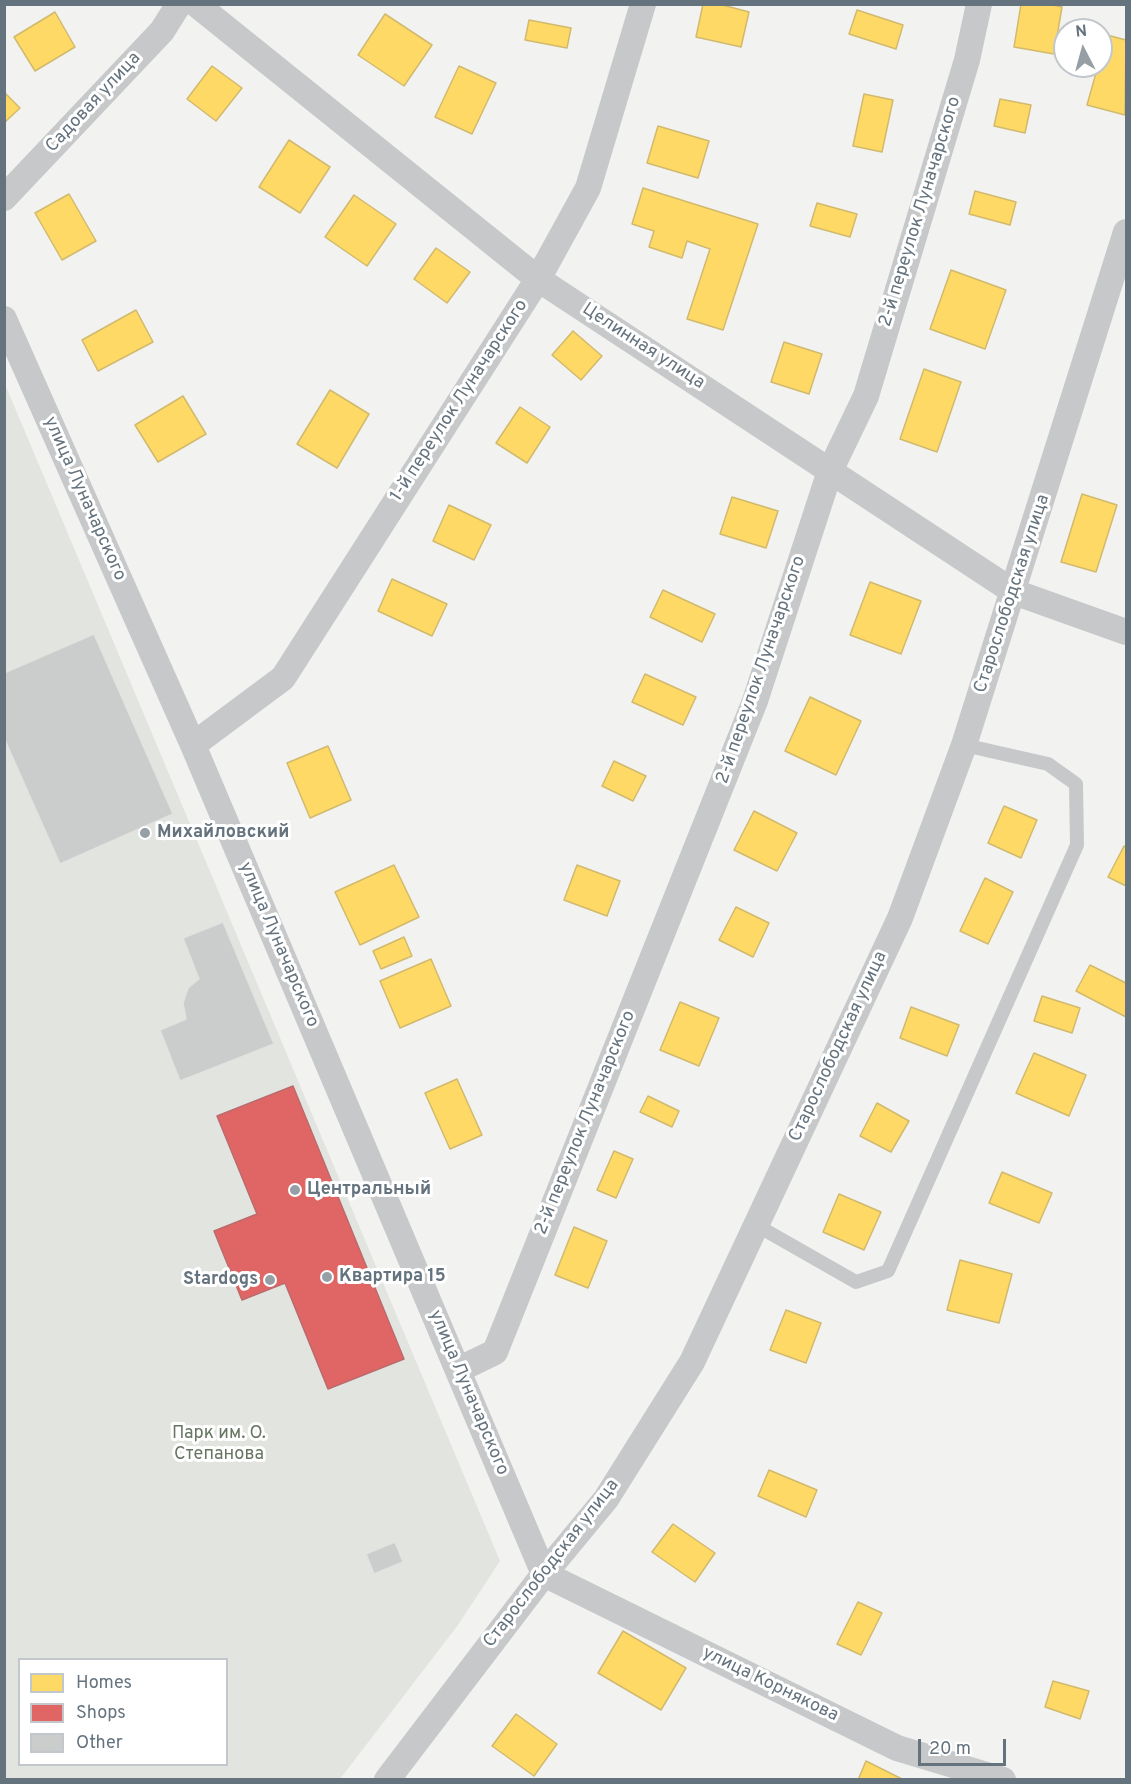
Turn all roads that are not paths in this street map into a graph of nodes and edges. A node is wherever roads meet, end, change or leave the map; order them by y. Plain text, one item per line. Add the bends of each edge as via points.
1 (179, 4) edge
2 (196, 4) edge
3 (643, 4) edge
4 (979, 4) edge
5 (4, 198) edge
6 (1126, 231) edge
7 (538, 279) junction
8 (4, 319) edge
9 (831, 471) junction
10 (1014, 592) junction
11 (1126, 632) edge
12 (193, 745) junction
13 (964, 745) junction
14 (756, 1225) junction
15 (458, 1370) junction
16 (544, 1574) junction
17 (387, 1779) edge
18 (1003, 1779) edge

1 - 5 street, Садовая улица via 162,31
2 - 7 street, Целинная улица
3 - 7 street, 1-й переулок Луначарского via 588,188
4 - 9 street, 2-й переулок Луначарского via 967,60 866,396
6 - 10 street, Старослободская улица
7 - 9 street, Целинная улица
7 - 12 street, 1-й переулок Луначарского via 283,678
8 - 12 street, улица Луначарского
9 - 10 street, Целинная улица
9 - 15 street, 2-й переулок Луначарского via 755,701 495,1352
10 - 11 street, Целинная улица
10 - 13 street, Старослободская улица
12 - 15 street, улица Луначарского
13 - 14 street, Старослободская улица via 900,918
13 - 14 lane via 1048,764 1076,784 1077,845 888,1271 856,1282
14 - 16 street, Старослободская улица via 692,1362 606,1499
15 - 16 street, улица Луначарского
16 - 17 street, Старослободская улица
16 - 18 street, улица Корнякова via 897,1748

